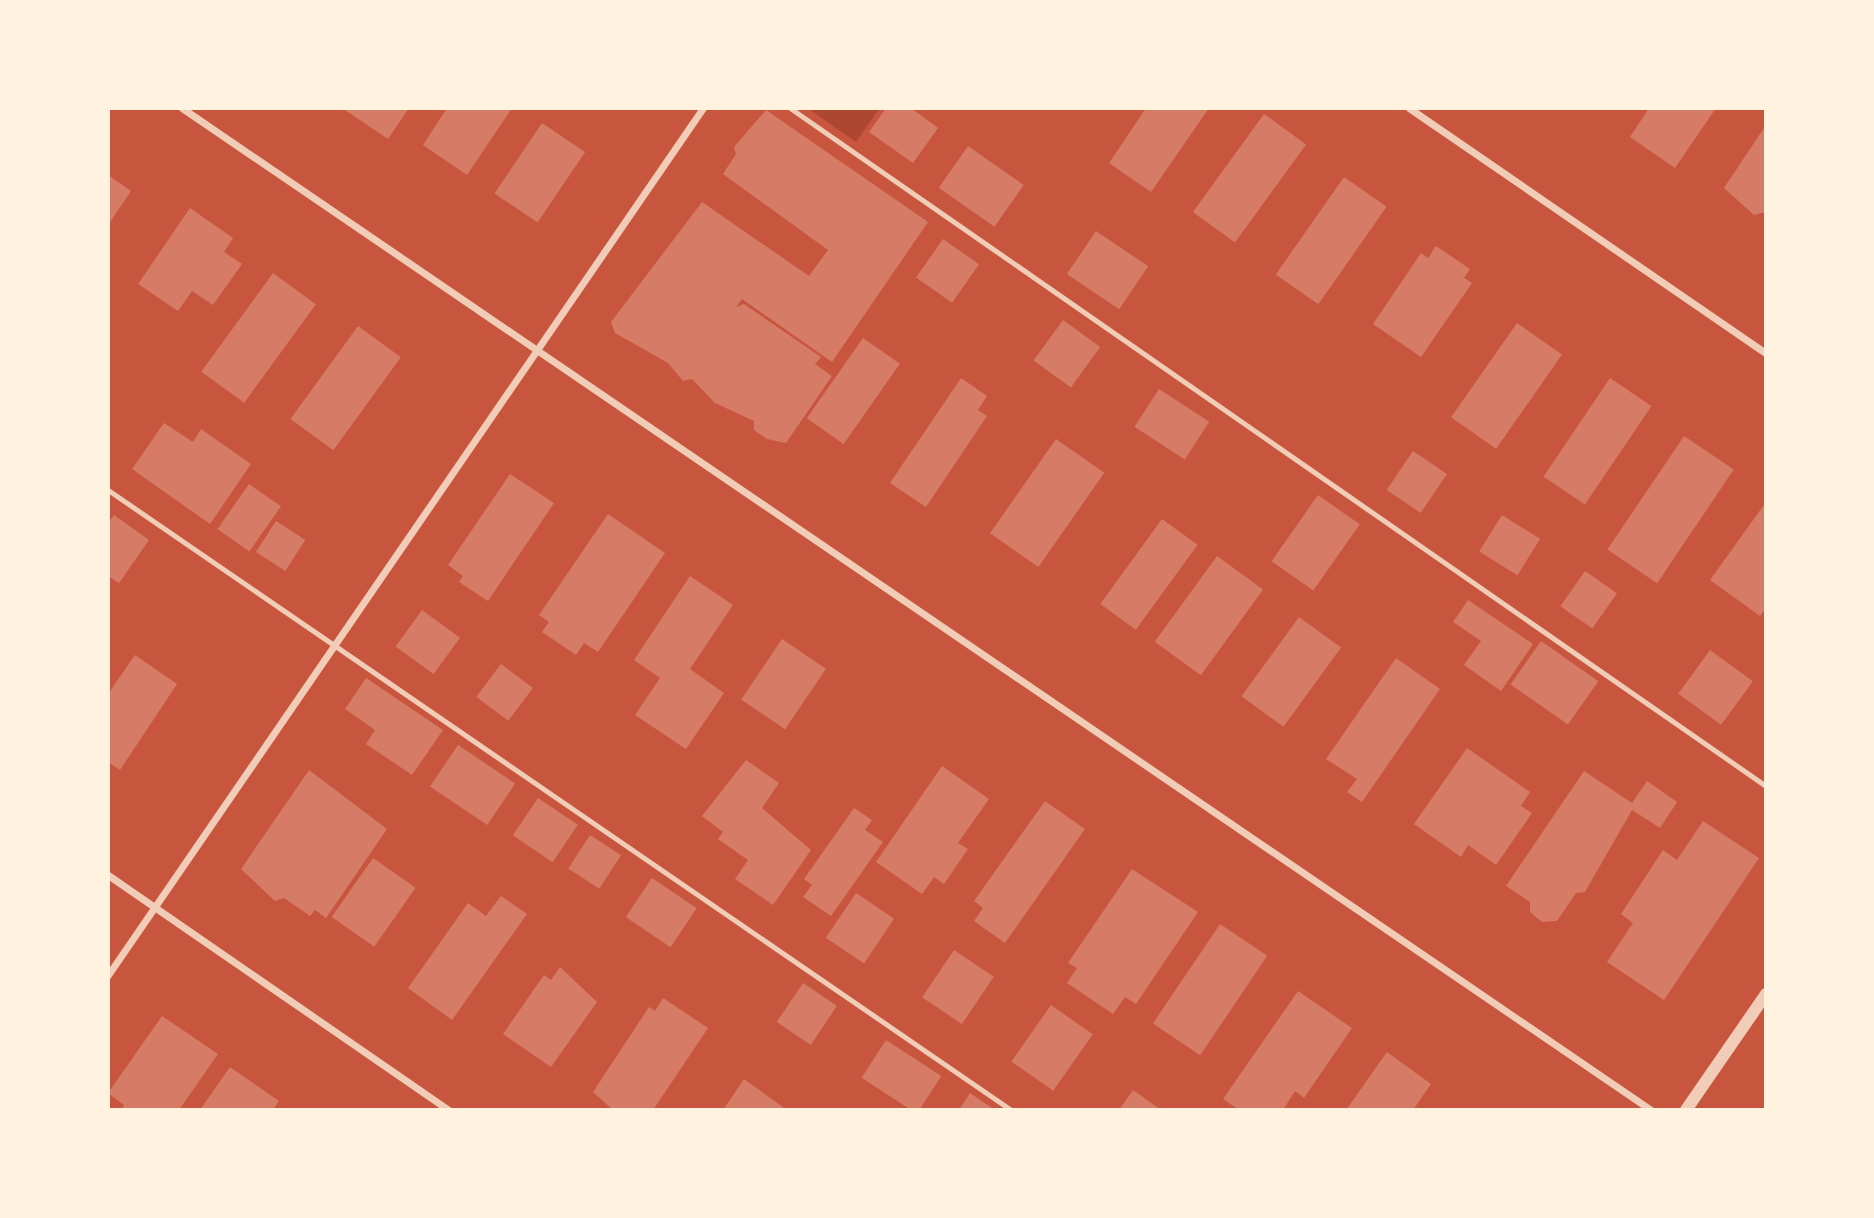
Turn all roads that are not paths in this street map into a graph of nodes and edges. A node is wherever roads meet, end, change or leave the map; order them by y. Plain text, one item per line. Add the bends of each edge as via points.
1 (182, 108) edge
2 (703, 108) edge
3 (790, 108) edge
4 (1409, 108) edge
5 (536, 351) junction
6 (1766, 353) edge
7 (108, 490) edge
8 (334, 645) junction
9 (1766, 786) edge
10 (108, 875) edge
11 (155, 907) junction
12 (108, 975) edge
13 (1766, 994) edge
14 (449, 1110) edge
15 (1011, 1110) edge
16 (1650, 1110) edge
17 (1686, 1110) edge

1 - 5 street
2 - 5 street
3 - 9 lane
4 - 6 street
5 - 8 street
5 - 16 street
7 - 8 lane
8 - 11 street
8 - 15 lane
10 - 11 street
11 - 12 street
11 - 14 street
13 - 17 street

